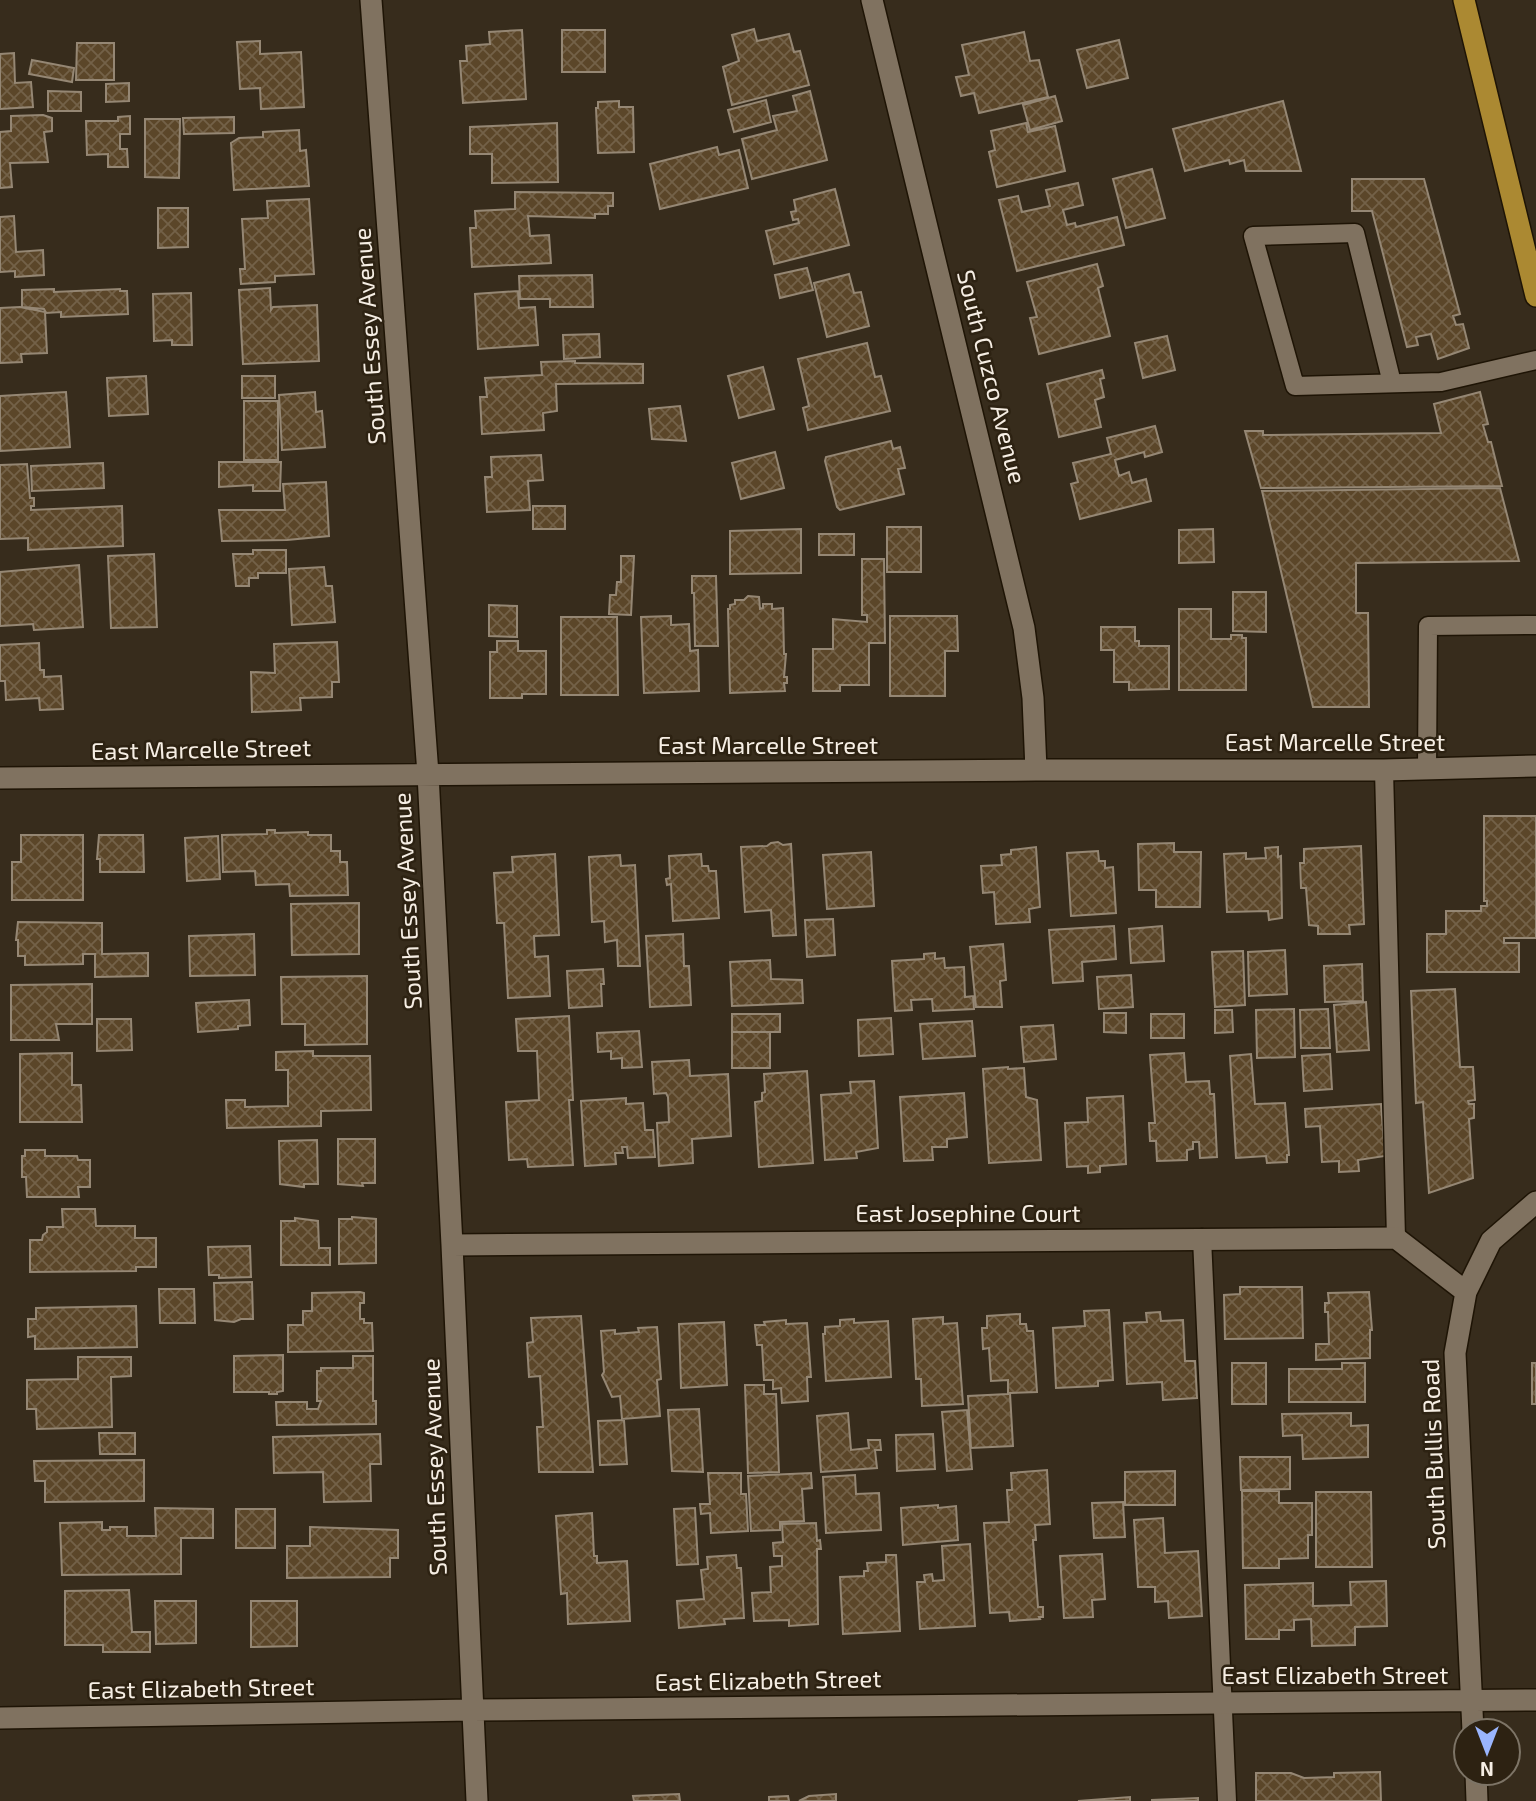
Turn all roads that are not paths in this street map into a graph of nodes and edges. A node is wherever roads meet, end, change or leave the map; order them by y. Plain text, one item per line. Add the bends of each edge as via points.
1 (372, 0) edge
2 (872, 0) edge
3 (1464, 0) edge
4 (1536, 296) edge
5 (1536, 360) edge
6 (1392, 383) junction
7 (1536, 625) edge
8 (1536, 766) edge
9 (1427, 769) junction
10 (1036, 770) junction
11 (1384, 770) junction
12 (428, 774) junction
13 (0, 778) edge
14 (1534, 1205) edge
15 (1202, 1238) junction
16 (1396, 1238) junction
17 (452, 1245) junction
18 (1466, 1292) junction
19 (1536, 1700) edge
20 (1471, 1701) junction
21 (1224, 1703) junction
22 (471, 1710) junction
23 (1472, 1717) edge
24 (0, 1718) edge
25 (477, 1801) edge
26 (1227, 1801) edge

1 - 12 street, South Essey Avenue
2 - 10 street, South Cuzco Avenue via 1024,628
3 - 4 main road
5 - 6 lane via 1441,382
6 - 6 lane via 1295,386 1253,236 1355,233
7 - 9 lane via 1428,626
8 - 9 street, East Marcelle Street
9 - 11 street, East Marcelle Street
10 - 11 street, East Marcelle Street
10 - 12 street, East Marcelle Street
11 - 16 lane
12 - 13 street, East Marcelle Street
12 - 17 street, South Essey Avenue
14 - 18 street, South Bullis Road via 1491,1241
15 - 16 street, East Josephine Court
15 - 17 street, East Josephine Court
15 - 21 lane
16 - 18 street
17 - 22 street, South Essey Avenue
18 - 20 street, South Bullis Road via 1455,1353
19 - 20 street, East Elizabeth Street
20 - 21 street, East Elizabeth Street
20 - 23 street, South Bullis Road
21 - 22 street, East Elizabeth Street
21 - 26 lane
22 - 24 street, East Elizabeth Street
22 - 25 street, South Essey Avenue

